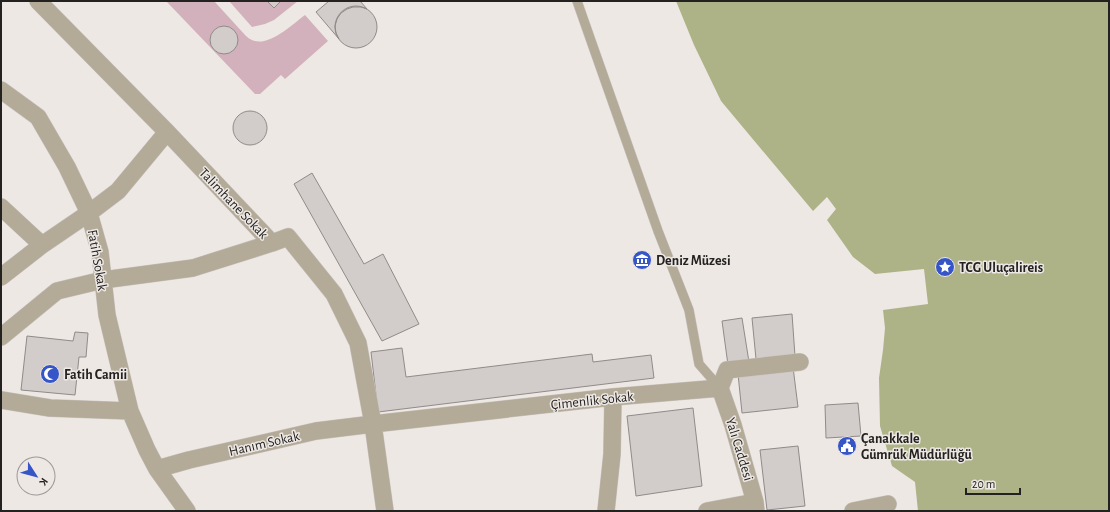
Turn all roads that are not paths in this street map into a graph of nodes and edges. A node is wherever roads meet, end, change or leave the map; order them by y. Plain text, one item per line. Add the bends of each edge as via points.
1 (38, 1) edge
2 (577, 1) edge
3 (1, 90) edge
4 (167, 132) junction
5 (1, 207) edge
6 (89, 213) junction
7 (272, 243) junction
8 (42, 245) junction
9 (1, 277) edge
10 (103, 280) junction
11 (1, 337) edge
12 (800, 362) dead end
13 (720, 388) junction
14 (613, 397) junction
15 (1, 400) edge
16 (130, 411) junction
17 (373, 424) junction
18 (157, 469) junction
19 (888, 504) dead end
20 (756, 506) edge
21 (187, 511) edge
22 (385, 511) edge
23 (606, 511) edge
24 (706, 511) edge
25 (853, 511) edge

1 - 4 street, Talimhane Sokak
2 - 13 lane via 658,231 689,310 699,364
3 - 6 street, Fatih Sokak via 38,117 67,166
4 - 6 street via 118,191
4 - 7 street, Talimhane Sokak
5 - 8 street
6 - 8 street
6 - 10 street, Fatih Sokak via 100,252
7 - 10 street via 193,268
7 - 17 street, Talimhane Sokak via 288,237 334,294 358,343
8 - 9 street
10 - 11 street via 57,291
10 - 16 street, Fatih Sokak via 107,315
12 - 13 street via 727,370
13 - 14 street, Çimenlik Sokak
13 - 20 street, Yalı Caddesi
14 - 17 street, Çimenlik Sokak
14 - 23 street via 612,454
15 - 16 street via 50,408
16 - 18 street, Fatih Sokak
17 - 18 street, Hanım Sokak via 316,431
17 - 22 street
18 - 21 street, Fatih Sokak
19 - 25 street
20 - 24 street

